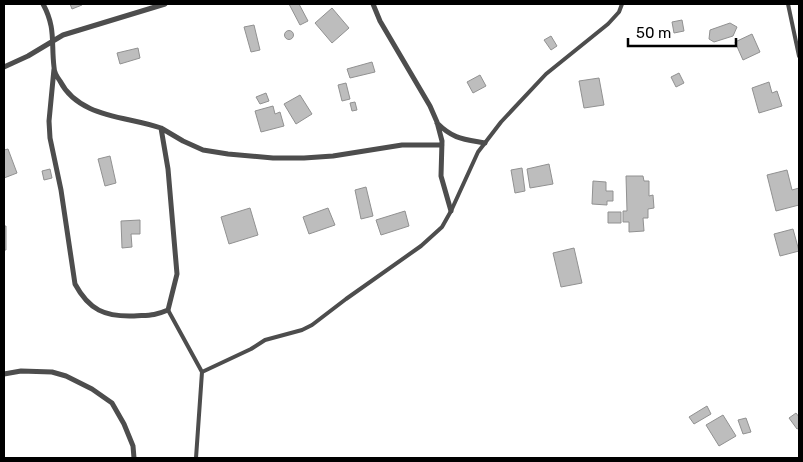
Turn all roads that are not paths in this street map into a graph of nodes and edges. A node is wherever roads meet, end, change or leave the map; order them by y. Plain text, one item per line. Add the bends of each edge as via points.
1 (42, 4) edge
2 (165, 4) edge
3 (373, 4) edge
4 (622, 4) edge
5 (788, 4) edge
6 (53, 40) junction
7 (799, 56) edge
8 (4, 67) edge
9 (54, 69) junction
10 (437, 122) junction
11 (161, 128) junction
12 (485, 142) junction
13 (442, 145) junction
14 (451, 210) junction
15 (168, 310) junction
16 (202, 372) junction
17 (4, 374) edge
18 (134, 458) edge
19 (196, 458) edge

1 - 6 street via 50,20
2 - 6 street
3 - 10 street
4 - 12 lane via 608,24 546,74
5 - 7 lane
6 - 8 street
6 - 9 street
9 - 11 street via 69,95 82,104 100,113
9 - 15 street via 50,138 75,284 94,308 110,314 157,315
10 - 12 street via 452,135
10 - 13 street
11 - 13 street via 203,150 273,158 332,156 415,144
11 - 15 street via 177,274
12 - 14 lane
13 - 14 street via 441,176
14 - 16 lane via 442,228 421,246 312,325 265,340
15 - 16 lane
16 - 19 lane
17 - 18 street via 52,372 92,389 112,403 133,446

